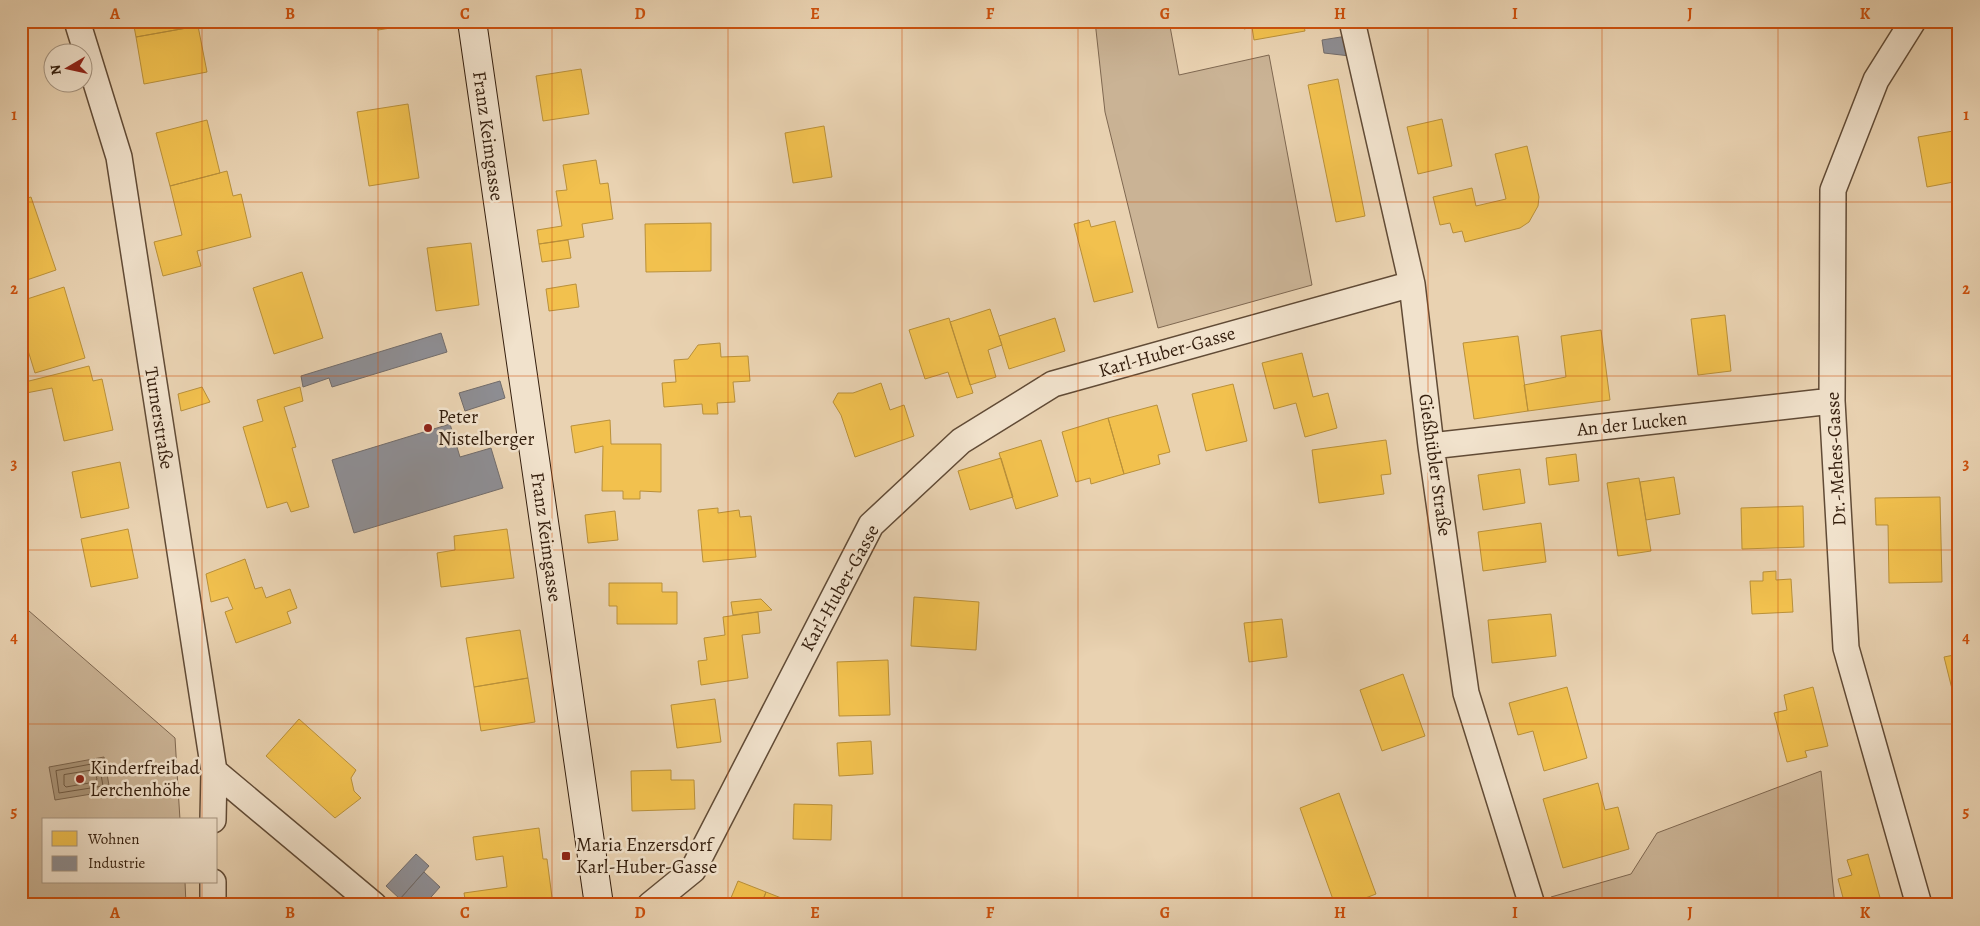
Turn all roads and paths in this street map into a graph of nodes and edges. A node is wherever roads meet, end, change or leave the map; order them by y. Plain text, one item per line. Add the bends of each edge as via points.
1 (76, 21) edge
2 (472, 21) edge
3 (1352, 21) edge
4 (1913, 21) edge
5 (1412, 284) junction
6 (1832, 401) junction
7 (1431, 446) junction
8 (214, 771) junction
9 (214, 818) edge
10 (213, 884) edge
11 (213, 905) edge
12 (374, 905) edge
13 (598, 905) edge
14 (650, 905) edge
15 (1532, 905) edge
16 (1919, 905) edge

1 - 8 street, Turnerstraße via 119,157
2 - 13 main road, Franz Keimgasse
3 - 5 street, Gießhübler Straße
4 - 6 street, Dr.-Mehes-Gasse via 1876,80 1833,190
5 - 7 street, Gießhübler Straße
5 - 14 street, Karl-Huber-Gasse via 1053,384 961,441 871,525 693,870
6 - 7 street, An der Lucken
6 - 16 street, Dr.-Mehes-Gasse via 1846,648
7 - 15 street, Gießhübler Straße via 1466,693
8 - 9 street, Turnerstraße
8 - 12 street
10 - 11 street

